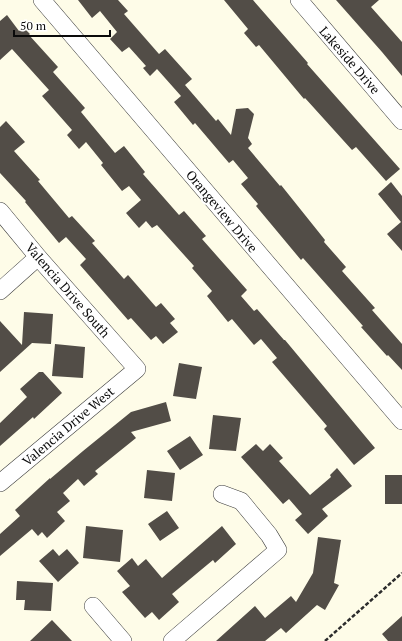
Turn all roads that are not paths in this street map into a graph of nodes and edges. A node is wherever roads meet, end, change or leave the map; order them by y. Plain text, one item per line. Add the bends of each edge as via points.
1 (42, 0) edge
2 (299, 0) edge
3 (402, 121) edge
4 (0, 211) edge
5 (38, 258) junction
6 (0, 291) edge
7 (136, 369) joint
8 (402, 421) edge
9 (0, 483) edge
10 (222, 494) dead end
11 (93, 606) dead end
12 (123, 641) edge
13 (172, 641) edge

1 - 8 street, Orangeview Drive
2 - 3 street, Lakeside Drive
4 - 5 street, Valencia Drive South
5 - 6 street
5 - 7 street, Valencia Drive South
7 - 9 street, Valencia Drive West
10 - 13 street via 241,501 278,550
11 - 12 street

